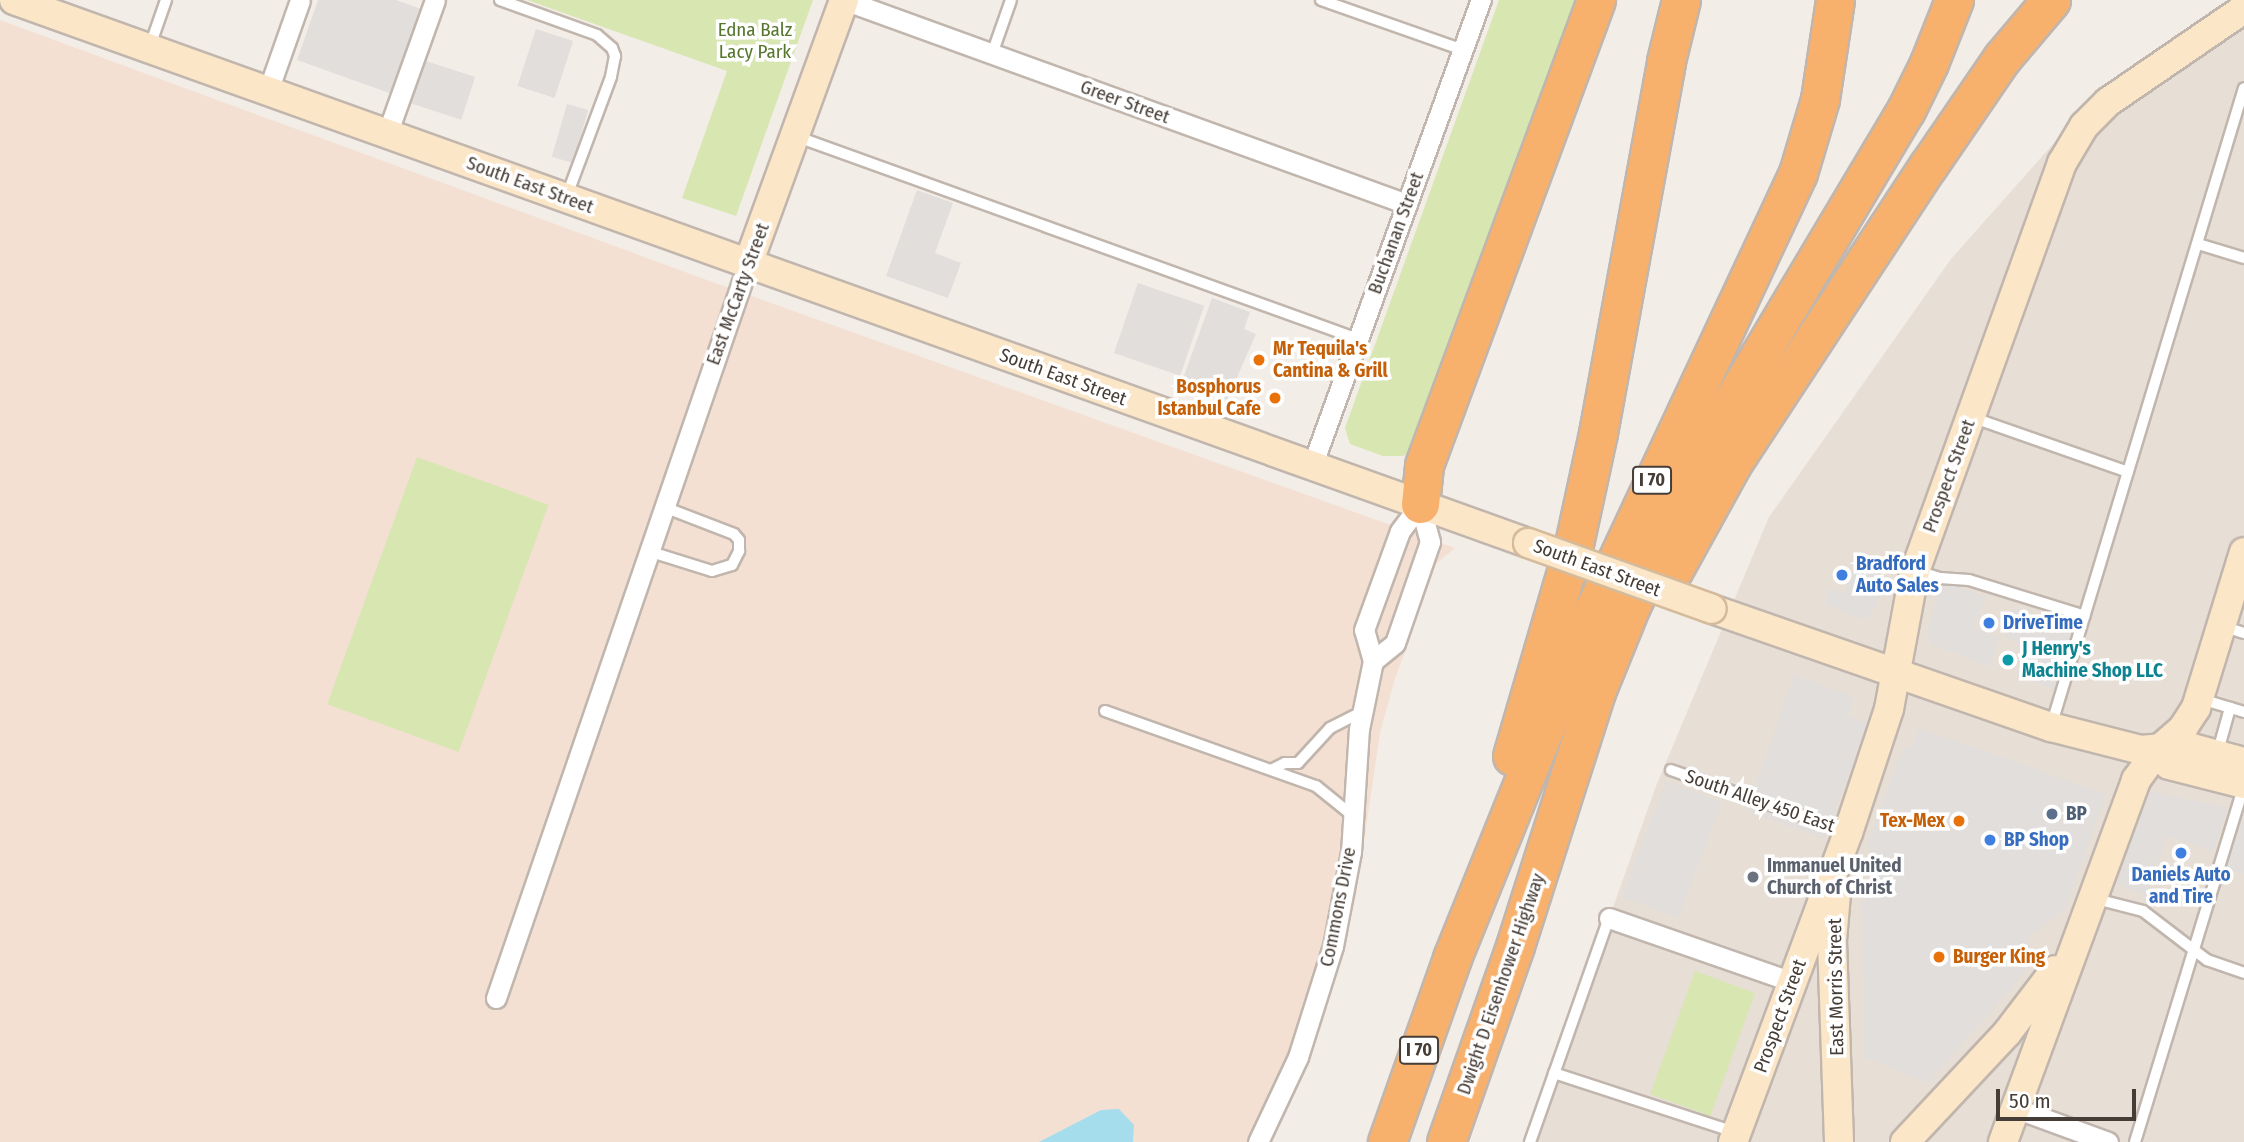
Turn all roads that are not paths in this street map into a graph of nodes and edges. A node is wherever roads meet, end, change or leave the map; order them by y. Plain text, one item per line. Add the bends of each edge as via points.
1 (166, 0) edge
2 (299, 0) edge
3 (435, 0) edge
4 (500, 0) edge
5 (844, 0) edge
6 (1011, 0) edge
7 (1321, 0) edge
8 (1481, 0) edge
9 (1596, 0) edge
10 (1681, 0) edge
11 (1835, 0) edge
12 (1954, 0) edge
13 (2051, 0) edge
14 (27, 2) edge
15 (2244, 9) edge
16 (149, 48) junction
17 (1463, 50) junction
18 (992, 54) junction
19 (2244, 88) edge
20 (268, 91) junction
21 (387, 134) junction
22 (795, 136) junction
23 (566, 198) junction
24 (1407, 204) junction
25 (2198, 244) junction
26 (2244, 258) edge
27 (748, 264) junction
28 (1358, 339) junction
29 (1970, 416) junction
30 (1312, 466) junction
31 (2129, 472) junction
32 (1420, 504) junction
33 (663, 507) junction
34 (648, 550) junction
35 (2244, 552) edge
36 (1915, 571) junction
37 (2085, 616) junction
38 (2233, 630) edge
39 (1373, 661) junction
40 (1895, 674) junction
41 (2199, 698) junction
42 (2230, 708) junction
43 (1105, 711) dead end
44 (1361, 712) junction
45 (2244, 712) edge
46 (2051, 727) junction
47 (2157, 751) junction
48 (2217, 755) junction
49 (2244, 762) edge
50 (1273, 769) junction
51 (1671, 770) dead end
52 (2244, 784) edge
53 (1353, 816) junction
54 (1554, 825) junction
55 (1849, 833) junction
56 (2090, 905) junction
57 (1609, 918) joint
58 (2193, 948) junction
59 (1452, 958) junction
60 (2244, 973) edge
61 (1793, 982) junction
62 (496, 998) dead end
63 (1554, 1073) junction
64 (2015, 1108) junction
65 (1735, 1137) edge
66 (1258, 1142) edge
67 (1387, 1142) edge
68 (1446, 1142) edge
69 (1530, 1142) edge
70 (1839, 1142) edge
71 (1905, 1142) edge
72 (2003, 1142) edge
73 (2108, 1142) edge
74 (2135, 1142) edge

1 - 16 lane
2 - 20 street
3 - 21 street
4 - 23 lane via 597,35 615,56
5 - 18 street, Greer Street
5 - 22 main road, East McCarty Street
6 - 18 lane
7 - 17 lane
8 - 17 street, Buchanan Street
9 - 32 highway via 1424,465
10 - 59 highway via 1574,544
11 - 59 highway, I 70 via 1820,99 1798,173 1591,614
12 - 54 highway, I 70 via 1906,110 1715,430 1654,554 1596,692
13 - 54 highway via 1969,105 1732,464 1665,586
14 - 16 main road, South East Street
15 - 29 main road, Prospect Street via 2118,93 2091,116 2077,136
16 - 20 main road, South East Street
17 - 24 street, Buchanan Street
18 - 24 street, Greer Street
19 - 25 lane
20 - 21 main road, South East Street
21 - 23 main road, South East Street
22 - 27 main road, East McCarty Street
22 - 28 lane
23 - 27 main road, South East Street
24 - 28 street, Buchanan Street
25 - 26 lane
25 - 31 lane
27 - 30 main road, South East Street
27 - 33 street, East McCarty Street
28 - 30 street, Buchanan Street
29 - 31 lane
29 - 36 main road, Prospect Street
30 - 32 main road, South East Street
31 - 37 lane
32 - 39 street via 1400,531 1364,630
32 - 39 street via 1430,542 1395,643
32 - 40 main road, South East Street, bridge
33 - 34 street, East McCarty Street
33 - 34 lane via 734,534 739,551 732,565 712,571
34 - 62 street, East McCarty Street
35 - 38 main road
36 - 37 lane via 1969,580
36 - 40 main road, Prospect Street
37 - 46 lane
38 - 41 main road
39 - 44 street, Commons Drive
40 - 46 main road, South East Street
40 - 55 main road, Prospect Street via 1889,709
41 - 42 lane
41 - 47 main road via 2183,728
42 - 45 lane
42 - 48 lane
43 - 50 lane
44 - 50 lane via 1330,728 1298,763
44 - 53 street, Commons Drive
46 - 47 main road, South East Street
47 - 48 main road, South East Street via 2185,746
47 - 52 main road, South East Street via 2169,765
47 - 56 main road via 2136,780
48 - 49 main road, South East Street
50 - 53 lane via 1316,786
51 - 55 lane, South Alley 450 East
52 - 58 lane
53 - 66 street, Commons Drive via 1343,903 1326,971 1298,1057
54 - 68 highway, Dwight D Eisenhower Highway / I 70
55 - 61 main road, Prospect Street
55 - 70 main road, East Morris Street via 1832,927
56 - 58 lane via 2143,911
56 - 64 main road
56 - 71 main road via 2056,969 2027,1009
57 - 61 street
57 - 63 lane
58 - 60 lane via 2207,960
58 - 74 lane
59 - 67 highway, I 70
61 - 65 main road, Prospect Street
63 - 65 lane
63 - 69 lane
64 - 72 main road
64 - 73 street

